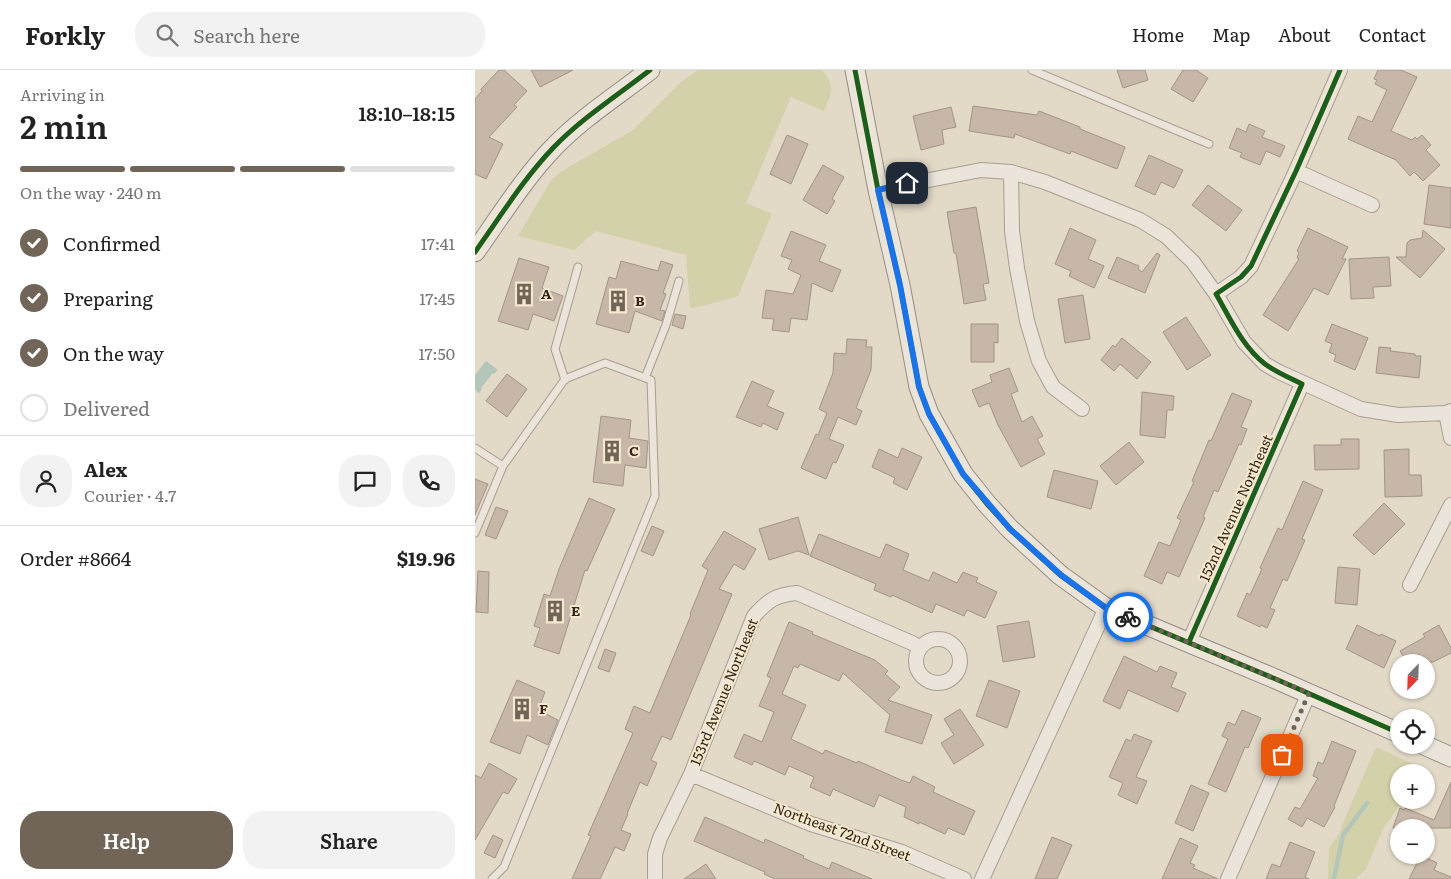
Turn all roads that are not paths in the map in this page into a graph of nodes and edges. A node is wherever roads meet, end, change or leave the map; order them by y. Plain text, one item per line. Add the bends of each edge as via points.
1 (650, 70) edge
2 (855, 70) edge
3 (1032, 70) edge
4 (1341, 70) edge
5 (1209, 144) dead end
6 (1296, 171) junction
7 (1011, 172) junction
8 (878, 190) junction
9 (1372, 206) dead end
10 (475, 252) edge
11 (578, 267) dead end
12 (679, 281) dead end
13 (1216, 294) junction
14 (645, 378) junction
15 (565, 380) junction
16 (1302, 384) junction
17 (1082, 409) dead end
18 (1449, 412) edge
19 (1451, 438) edge
20 (475, 448) edge
21 (503, 466) junction
22 (1451, 505) edge
23 (475, 533) edge
24 (1410, 585) dead end
25 (1106, 608) junction
26 (1189, 642) junction
27 (920, 648) dead end
28 (1309, 693) junction
29 (1390, 729) edge
30 (1435, 750) edge
31 (1451, 757) edge
32 (691, 774) junction
33 (491, 879) edge
34 (655, 879) edge
35 (964, 879) edge
36 (982, 879) edge
37 (1228, 879) edge

1 - 10 main road via 555,146 535,168
2 - 8 main road
3 - 5 lane
4 - 6 street
6 - 9 street
6 - 13 street via 1251,266
7 - 8 street via 981,170
7 - 13 street via 1045,182 1139,220 1166,236 1193,262
7 - 17 street via 1012,231 1027,321 1039,361 1053,386
8 - 25 main road via 919,387 929,414 963,474 1004,523 1061,575
11 - 15 lane via 555,349
12 - 14 lane
13 - 16 street via 1255,355
14 - 15 lane via 605,363
14 - 33 lane via 651,380 655,496 504,867
15 - 21 lane
16 - 18 street via 1361,408 1397,415
16 - 26 street, 152nd Avenue Northeast
18 - 19 street
20 - 21 lane
21 - 23 lane
22 - 24 street
25 - 26 main road
25 - 36 street
26 - 28 main road
27 - 32 street, 153rd Avenue Northeast via 797,593 783,594 766,602 754,616
28 - 29 main road
28 - 37 street
30 - 31 main road
32 - 34 street, 153rd Avenue Northeast via 655,854
32 - 35 street, Northeast 72nd Street via 811,824 902,852

